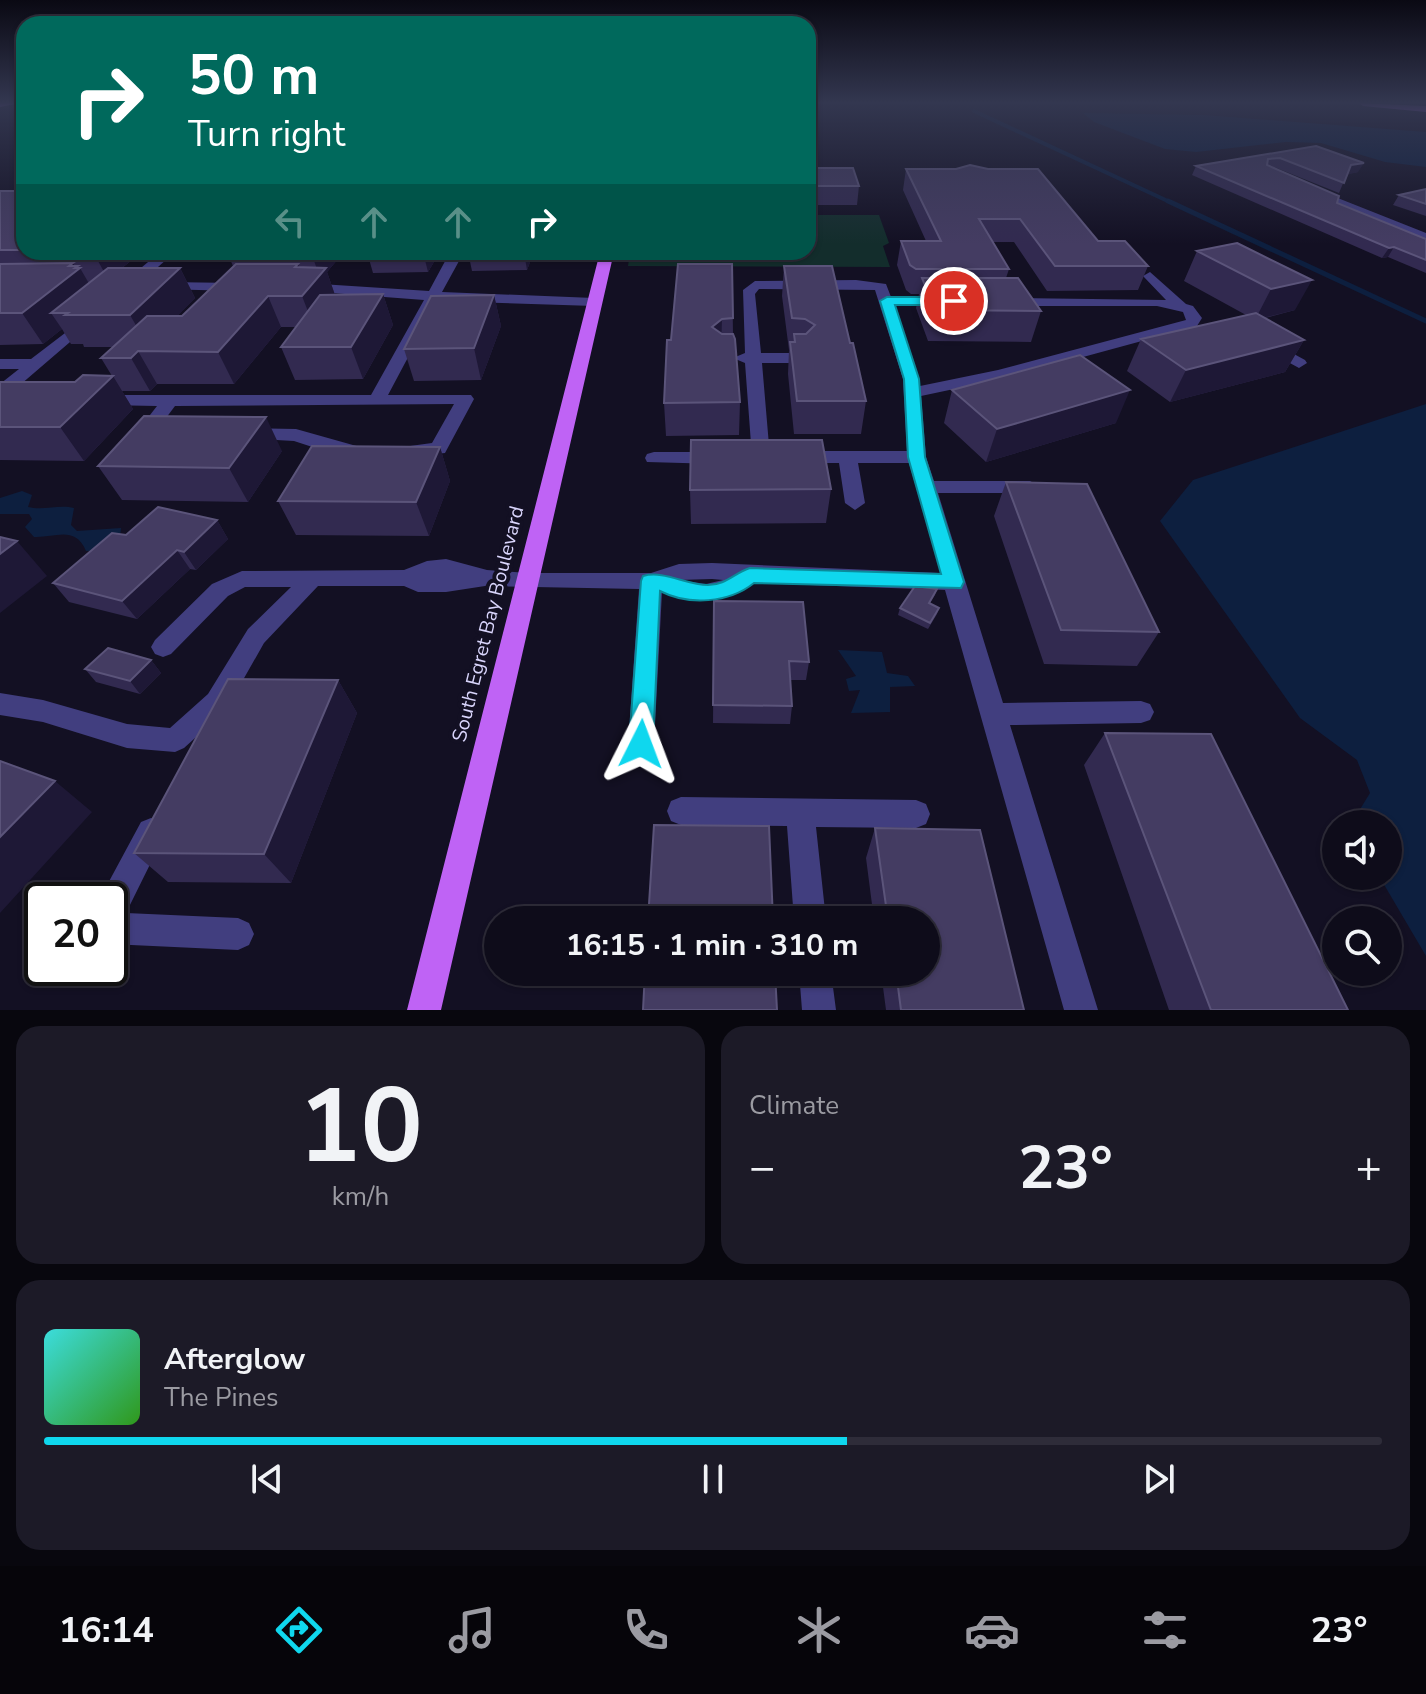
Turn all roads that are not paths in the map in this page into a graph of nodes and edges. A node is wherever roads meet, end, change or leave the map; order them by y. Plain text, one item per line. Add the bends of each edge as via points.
1 (1296, 183) edge
2 (1426, 237) edge
3 (157, 260) edge
4 (453, 260) edge
5 (605, 260) edge
6 (1150, 276) edge
7 (251, 287) edge
8 (282, 287) edge
9 (434, 295) junction
10 (887, 301) junction
11 (958, 301) edge
12 (987, 301) edge
13 (594, 302) junction
14 (1187, 310) junction
15 (93, 315) edge
16 (1217, 321) edge
17 (1280, 332) edge
18 (723, 358) edge
19 (752, 358) junction
20 (801, 358) edge
21 (1299, 363) edge
22 (0, 364) edge
23 (35, 364) junction
24 (912, 393) junction
25 (5, 396) edge
26 (93, 400) edge
27 (377, 400) junction
28 (170, 401) junction
29 (192, 432) edge
30 (222, 433) edge
31 (375, 450) edge
32 (406, 450) edge
33 (745, 457) junction
34 (848, 457) junction
35 (917, 457) junction
36 (654, 458) dead end
37 (1042, 486) edge
38 (926, 487) junction
39 (855, 503) dead end
40 (313, 578) junction
41 (527, 581) junction
42 (655, 581) junction
43 (954, 582) junction
44 (163, 647) dead end
45 (0, 704) edge
46 (1141, 712) dead end
47 (993, 714) junction
48 (641, 744) dead end
49 (166, 803) edge
50 (681, 811) dead end
51 (800, 812) junction
52 (916, 814) dead end
53 (125, 882) edge
54 (809, 906) edge
55 (128, 929) edge
56 (238, 934) dead end
57 (816, 986) edge
58 (424, 1010) edge
59 (819, 1010) edge
60 (1081, 1010) edge

1 - 2 street
3 - 7 street via 118,289
4 - 9 street
5 - 13 main road, South Egret Bay Boulevard
6 - 14 street
8 - 9 street
9 - 13 street
9 - 27 street
10 - 11 street
10 - 19 street via 881,287 873,285 749,283
10 - 24 street
12 - 14 street via 1028,296 1157,302
13 - 41 main road, South Egret Bay Boulevard
14 - 16 street
14 - 24 street via 1195,318 1192,323 1074,361
15 - 23 street
17 - 21 street via 1257,338
18 - 19 street
19 - 20 street
19 - 33 street
22 - 23 street
23 - 25 street
24 - 35 street
26 - 28 street
27 - 28 street
27 - 32 street via 465,399 438,449
28 - 29 street via 152,424
30 - 31 street via 296,435 343,451
33 - 34 street
33 - 36 street
34 - 35 street
34 - 39 street
35 - 38 street
37 - 38 street
38 - 43 street
40 - 41 street via 407,578 418,584 485,578
40 - 44 street via 242,579 220,590
40 - 45 street via 256,636 181,751 43,711
41 - 42 street
41 - 58 main road, South Egret Bay Boulevard
42 - 43 street via 710,593 734,588 750,575
42 - 48 street
43 - 47 street
46 - 47 street
47 - 60 street
49 - 53 street
50 - 51 street
51 - 52 street
51 - 54 street
55 - 56 street
57 - 59 street

